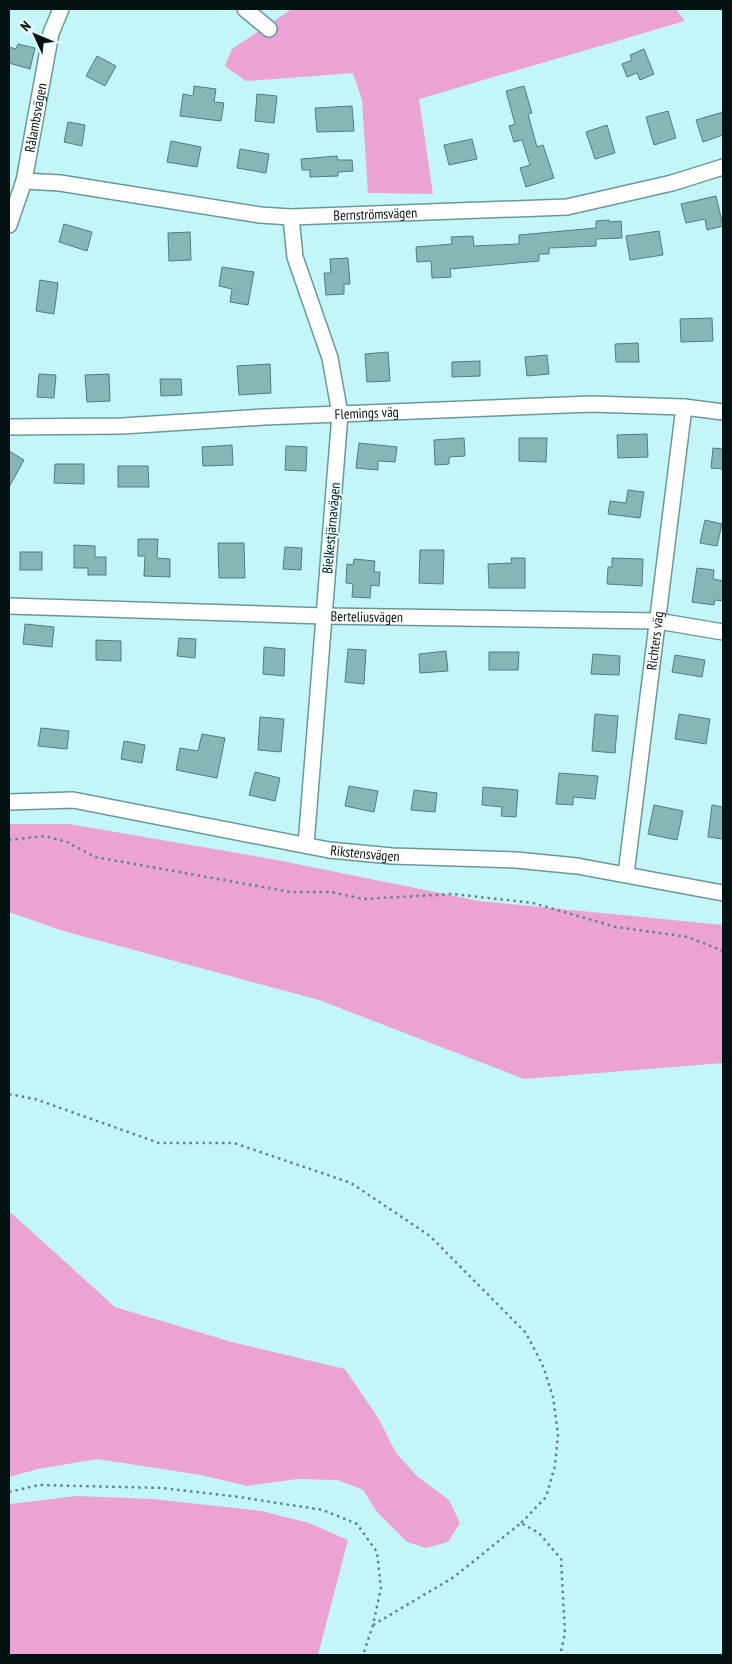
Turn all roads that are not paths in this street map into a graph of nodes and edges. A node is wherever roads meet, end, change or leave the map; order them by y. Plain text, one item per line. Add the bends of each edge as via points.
1 (61, 9) edge
2 (245, 9) edge
3 (269, 29) dead end
4 (723, 167) edge
5 (24, 181) junction
6 (291, 217) junction
7 (9, 224) edge
8 (684, 407) junction
9 (723, 412) edge
10 (340, 414) junction
11 (9, 427) edge
12 (9, 606) edge
13 (324, 616) junction
14 (658, 621) junction
15 (723, 632) edge
16 (9, 802) edge
17 (306, 845) junction
18 (626, 874) junction
19 (723, 893) edge

1 - 5 street, Rålambsvägen via 51,33
2 - 3 street
4 - 6 street, Bernströmsvägen via 672,183 567,207
5 - 6 street, Bernströmsvägen via 60,183 260,215
5 - 7 street, Rålambsvägen
6 - 10 street, Bielkestjärnavägen via 295,257 330,358
8 - 9 street, Flemings väg
8 - 10 street, Flemings väg via 592,404
8 - 14 street, Richters väg
10 - 11 street, Flemings väg via 122,426
10 - 13 street, Bielkestjärnavägen
12 - 13 street, Berteliusvägen
13 - 14 street, Berteliusvägen
13 - 17 street, Bielkestjärnavägen
14 - 15 street, Berteliusvägen
14 - 18 street, Richters väg
16 - 17 street, Rikstensvägen via 73,800
17 - 18 street, Rikstensvägen via 392,856 525,861
18 - 19 street, Rikstensvägen

